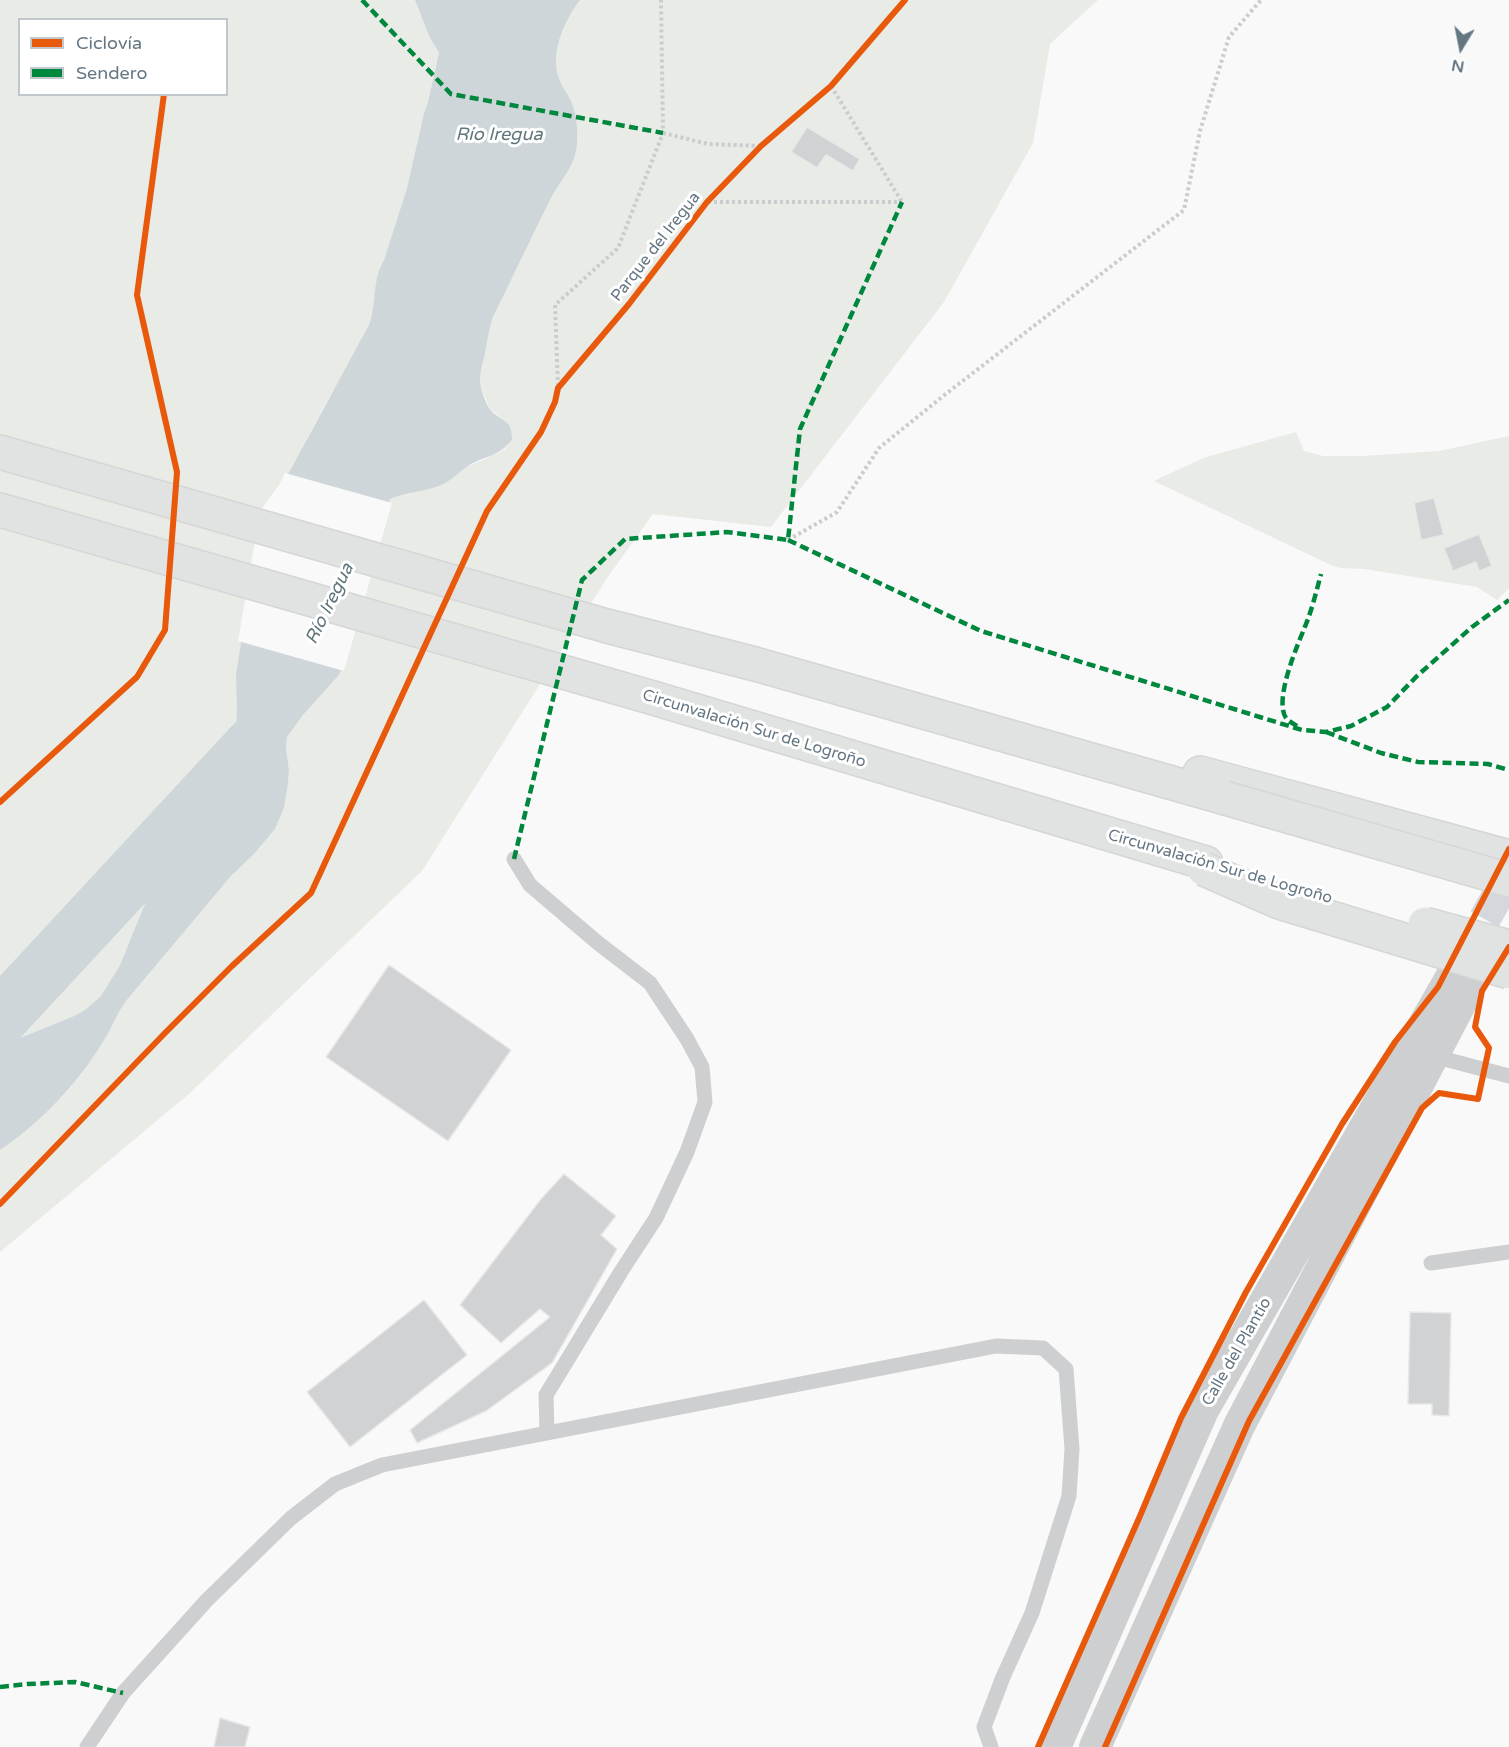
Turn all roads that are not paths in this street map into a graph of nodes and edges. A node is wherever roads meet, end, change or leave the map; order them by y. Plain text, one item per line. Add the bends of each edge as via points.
1 (0, 452) edge
2 (0, 510) edge
3 (1227, 789) junction
4 (1509, 857) edge
5 (514, 859) dead end
6 (1205, 866) junction
7 (1509, 880) edge
8 (1509, 947) edge
9 (1509, 972) edge
10 (1433, 1056) junction
11 (1509, 1076) edge
12 (1509, 1252) edge
13 (1431, 1263) dead end
14 (547, 1433) junction
15 (87, 1747) edge
16 (991, 1747) edge
17 (1055, 1747) edge
18 (1095, 1747) edge

1 - 3 highway via 607,626
2 - 6 highway, Circunvalación Sur de Logroño via 661,700
3 - 4 highway
3 - 7 highway, bridge
5 - 14 lane via 530,885 650,983 702,1067 705,1102 656,1218 546,1395
6 - 8 highway, Circunvalación Sur de Logroño, bridge
6 - 9 highway, bridge via 1279,902
10 - 11 lane
10 - 17 street, Calle del Plantío via 1463,977 1203,1410
10 - 18 street, Calle del Plantío via 1239,1426
12 - 13 lane
14 - 15 lane via 382,1465 335,1484 291,1518 207,1600 123,1693
14 - 16 lane via 996,1346 1042,1348 1066,1369 1072,1449 1069,1496 1032,1613 984,1727

